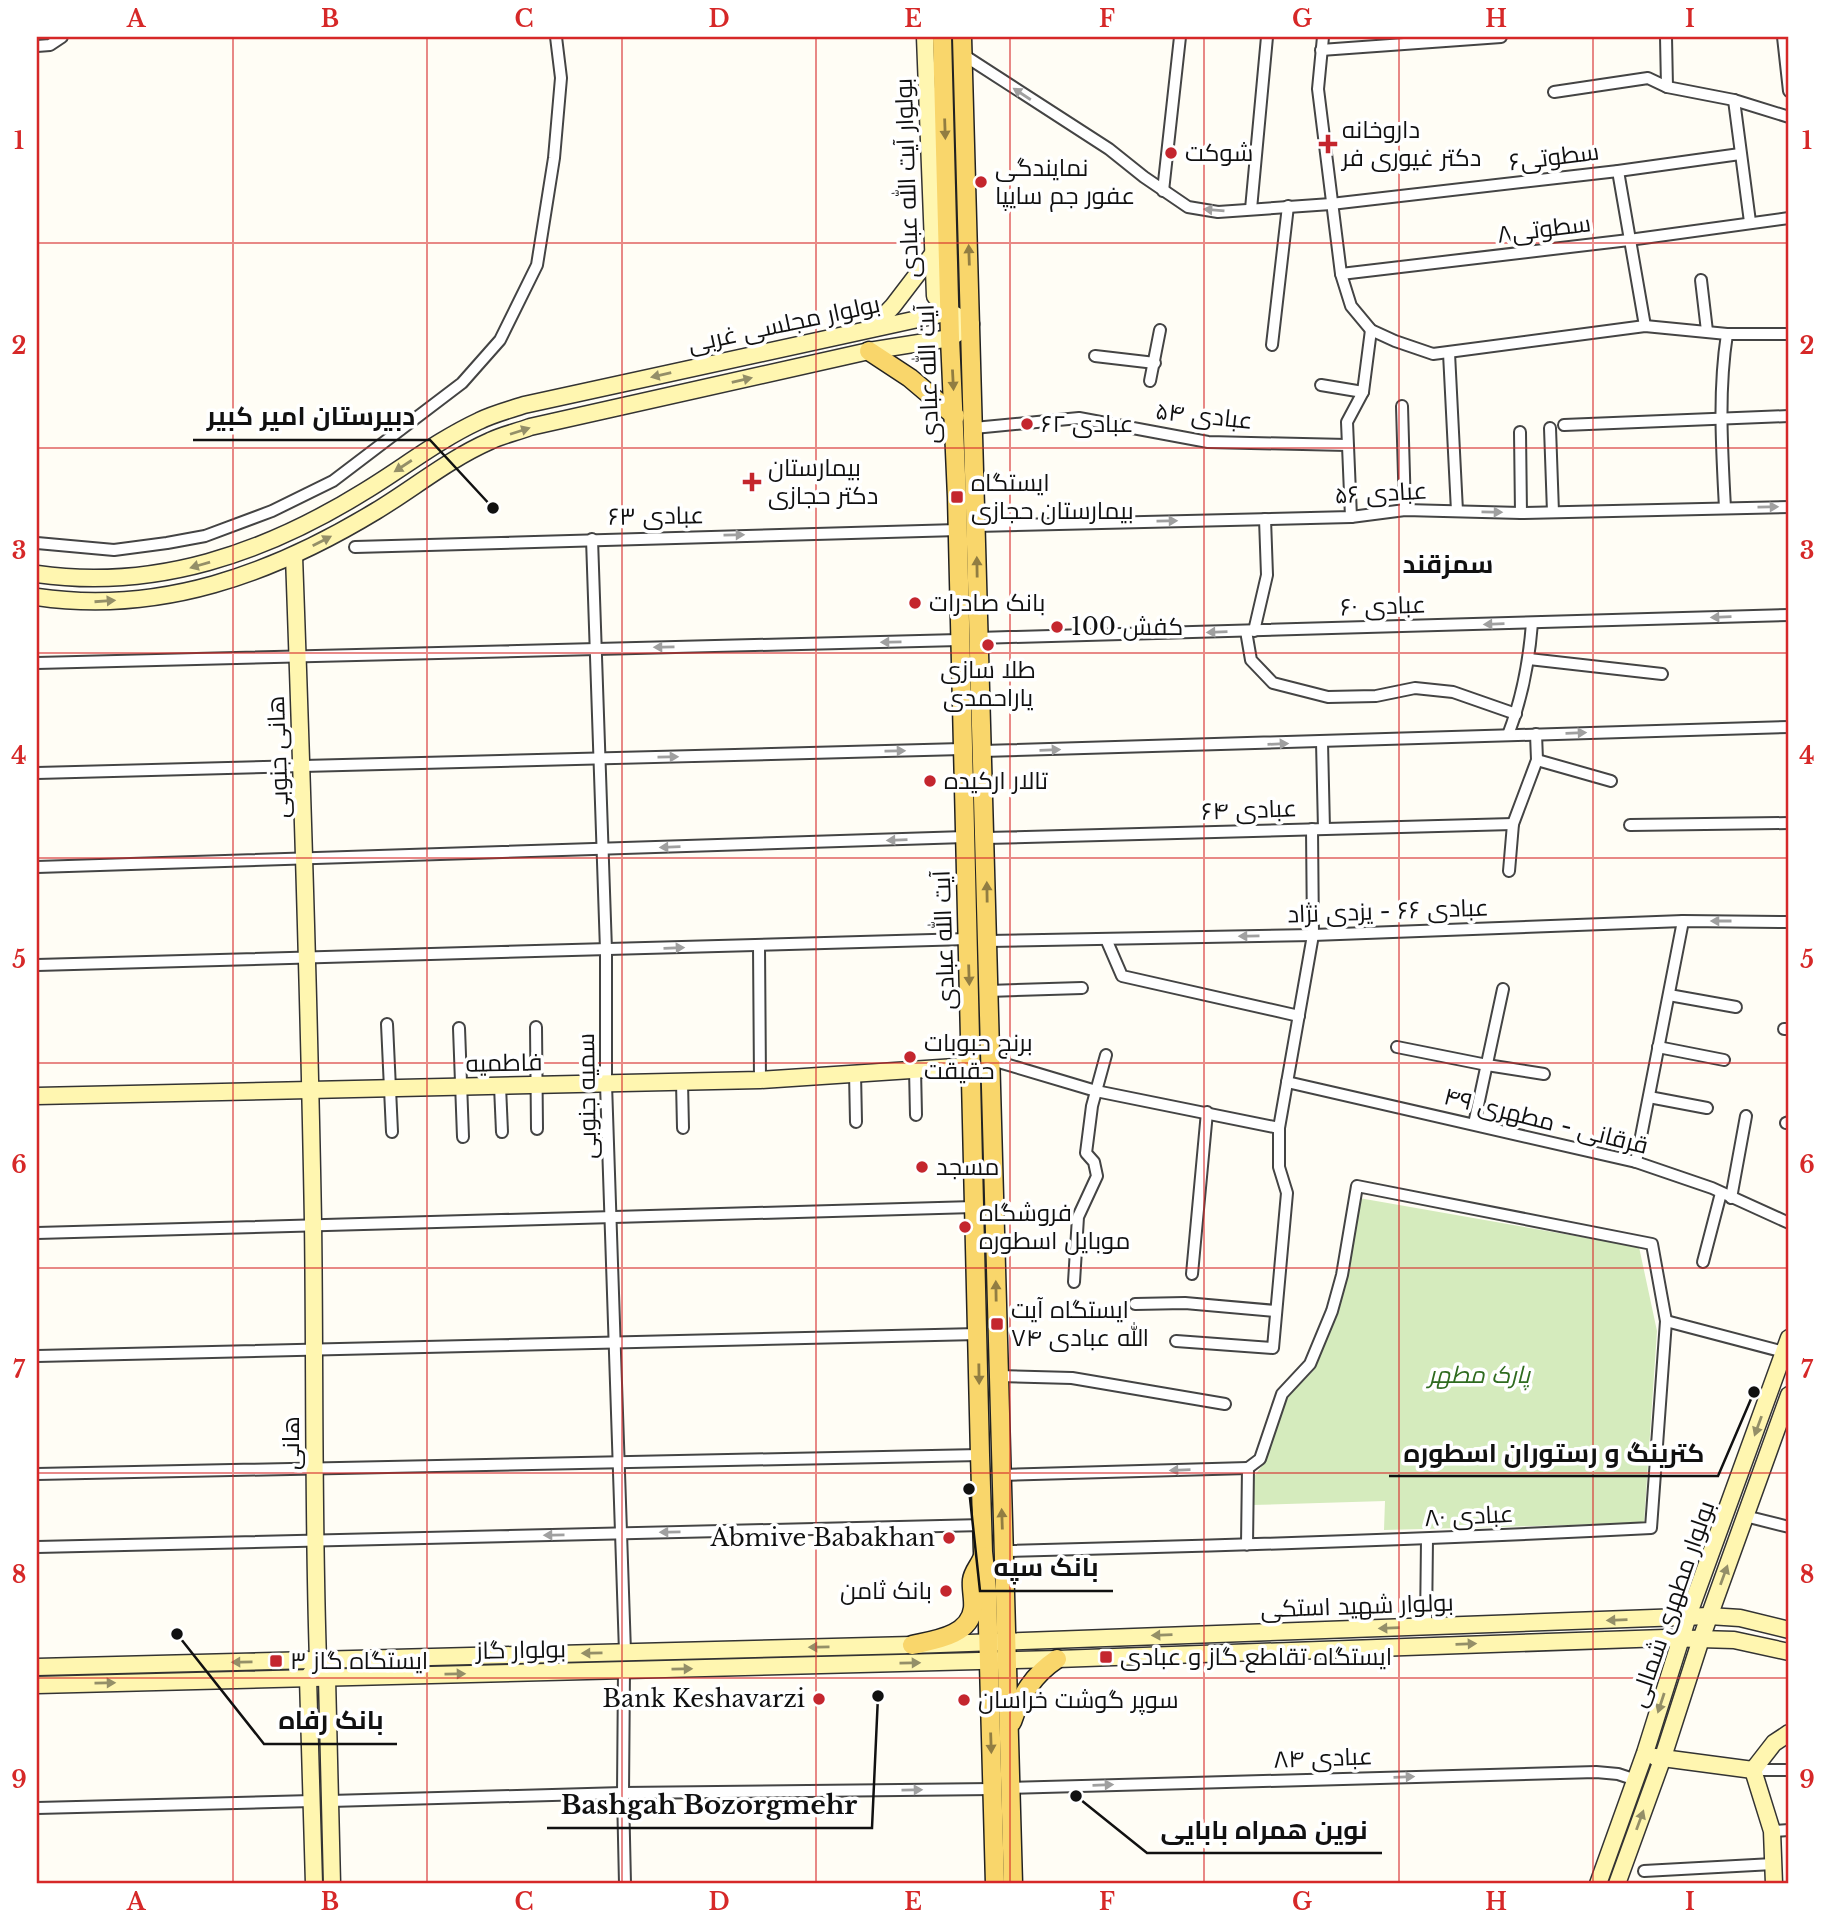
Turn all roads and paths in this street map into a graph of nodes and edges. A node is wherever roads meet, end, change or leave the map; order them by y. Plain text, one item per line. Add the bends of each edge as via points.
1 (62, 37) edge
2 (556, 37) edge
3 (925, 37) edge
4 (942, 37) edge
5 (1180, 37) edge
6 (1267, 37) edge
7 (1323, 37) edge
8 (1501, 37) edge
9 (1666, 37) edge
10 (1783, 37) edge
11 (962, 45) edge
12 (37, 46) edge
13 (1321, 50) junction
14 (1667, 87) junction
15 (1789, 91) edge
16 (1554, 92) dead end
17 (1734, 100) junction
18 (1789, 117) edge
19 (1740, 154) junction
20 (1618, 171) junction
21 (1163, 191) junction
22 (1331, 204) junction
23 (1288, 206) junction
24 (1251, 209) junction
25 (1789, 218) edge
26 (1750, 222) junction
27 (1629, 240) junction
28 (932, 255) junction
29 (1341, 274) junction
30 (1701, 280) dead end
31 (950, 312) junction
32 (971, 324) junction
33 (1645, 326) junction
34 (872, 328) junction
35 (1160, 330) dead end
36 (1371, 330) junction
37 (1707, 331) junction
38 (1727, 334) junction
39 (1789, 334) edge
40 (950, 338) junction
41 (1272, 345) dead end
42 (869, 351) junction
43 (1449, 354) junction
44 (1095, 356) dead end
45 (1155, 363) junction
46 (1150, 381) dead end
47 (1321, 385) dead end
48 (1363, 393) junction
49 (1402, 406) dead end
50 (955, 416) junction
51 (1789, 416) edge
52 (1720, 418) junction
53 (1564, 425) dead end
54 (974, 428) junction
55 (1550, 428) dead end
56 (1520, 432) dead end
57 (1347, 445) junction
58 (1789, 506) edge
59 (1725, 508) junction
60 (1405, 510) junction
61 (1457, 511) junction
62 (1553, 512) junction
63 (1521, 513) junction
64 (1351, 517) junction
65 (1265, 519) junction
66 (967, 528) junction
67 (592, 539) junction
68 (37, 543) edge
69 (355, 547) dead end
70 (294, 556) junction
71 (37, 574) edge
72 (37, 597) edge
73 (1789, 615) edge
74 (1532, 623) junction
75 (1250, 631) junction
76 (978, 638) junction
77 (960, 640) junction
78 (596, 649) junction
79 (297, 656) junction
80 (1529, 659) junction
81 (37, 663) edge
82 (1662, 674) dead end
83 (1516, 714) junction
84 (1789, 727) edge
85 (1536, 734) junction
86 (1508, 735) junction
87 (1322, 742) junction
88 (962, 749) junction
89 (982, 751) junction
90 (600, 758) junction
91 (1536, 760) junction
92 (301, 766) junction
93 (37, 774) edge
94 (1611, 781) dead end
95 (1789, 823) edge
96 (1513, 824) junction
97 (1630, 825) dead end
98 (1312, 829) junction
99 (1324, 829) junction
100 (965, 837) junction
101 (986, 838) junction
102 (602, 849) junction
103 (304, 859) junction
104 (37, 867) edge
105 (1509, 872) dead end
106 (1683, 921) junction
107 (1789, 922) edge
108 (1313, 935) junction
109 (968, 939) junction
110 (1106, 939) junction
111 (988, 941) junction
112 (759, 946) junction
113 (606, 950) junction
114 (308, 957) junction
115 (37, 965) edge
116 (1082, 988) dead end
117 (1503, 989) dead end
118 (988, 991) junction
119 (1668, 995) junction
120 (1736, 1007) dead end
121 (1298, 1016) junction
122 (387, 1024) dead end
123 (536, 1027) dead end
124 (459, 1028) dead end
125 (1397, 1047) dead end
126 (1658, 1047) junction
127 (1106, 1055) dead end
128 (1724, 1060) dead end
129 (1002, 1063) dead end
130 (1487, 1065) junction
131 (971, 1066) junction
132 (915, 1069) junction
133 (855, 1073) junction
134 (1544, 1074) dead end
135 (760, 1080) junction
136 (682, 1082) junction
137 (1287, 1082) junction
138 (606, 1084) junction
139 (536, 1085) junction
140 (500, 1086) junction
141 (462, 1087) junction
142 (390, 1088) junction
143 (310, 1090) junction
144 (1096, 1091) junction
145 (37, 1096) edge
146 (1649, 1097) junction
147 (1707, 1108) dead end
148 (1207, 1112) junction
149 (916, 1115) dead end
150 (1746, 1116) dead end
151 (856, 1122) dead end
152 (1474, 1124) junction
153 (683, 1128) dead end
154 (1279, 1128) junction
155 (537, 1129) dead end
156 (392, 1132) dead end
157 (502, 1132) dead end
158 (463, 1137) dead end
159 (1636, 1162) junction
160 (1726, 1196) junction
161 (974, 1207) junction
162 (612, 1217) junction
163 (1789, 1223) edge
164 (313, 1225) junction
165 (37, 1233) edge
166 (1703, 1262) dead end
167 (1192, 1274) dead end
168 (1074, 1282) dead end
169 (1135, 1304) dead end
170 (1276, 1311) junction
171 (1666, 1321) junction
172 (978, 1334) junction
173 (1176, 1341) dead end
174 (616, 1342) junction
175 (1787, 1345) edge
176 (313, 1349) junction
177 (37, 1356) edge
178 (998, 1376) junction
179 (1788, 1403) edge
180 (1225, 1404) dead end
181 (980, 1455) junction
182 (620, 1461) junction
183 (313, 1468) junction
184 (1248, 1468) junction
185 (37, 1474) edge
186 (1001, 1475) junction
187 (1745, 1516) junction
188 (983, 1525) junction
189 (1789, 1527) edge
190 (622, 1533) junction
191 (1427, 1539) junction
192 (314, 1541) junction
193 (1247, 1545) junction
194 (37, 1547) edge
195 (1003, 1551) junction
196 (983, 1552) junction
197 (1688, 1616) junction
198 (1710, 1616) junction
199 (1426, 1627) junction
200 (1789, 1630) edge
201 (1682, 1638) junction
202 (1701, 1639) junction
203 (997, 1641) junction
204 (912, 1645) junction
205 (625, 1652) junction
206 (1789, 1652) edge
207 (1056, 1659) junction
208 (318, 1660) junction
209 (998, 1661) junction
210 (37, 1667) edge
211 (624, 1670) junction
212 (309, 1678) junction
213 (327, 1678) junction
214 (37, 1685) edge
215 (1009, 1732) junction
216 (1789, 1733) edge
217 (1645, 1753) junction
218 (1662, 1760) junction
219 (1754, 1770) junction
220 (1789, 1770) edge
221 (1636, 1780) junction
222 (1002, 1788) junction
223 (623, 1793) junction
224 (312, 1801) junction
225 (330, 1801) junction
226 (37, 1808) edge
227 (1789, 1830) edge
228 (1772, 1831) junction
229 (1773, 1864) junction
230 (1644, 1871) dead end
231 (314, 1884) edge
232 (332, 1884) edge
233 (625, 1884) edge
234 (995, 1884) edge
235 (1013, 1884) edge
236 (1598, 1884) edge
237 (1617, 1884) edge
238 (1774, 1884) edge

1 - 12 street
2 - 68 street via 559,104 537,265 500,340 462,383 333,481 272,511 205,536 167,543 114,550
3 - 28 main road, بولوار آیت الله عبادی
4 -> 31 main road, آیت الله عبادی
5 - 21 street
6 - 24 street
7 - 13 street
8 - 13 street
9 - 14 street
10 - 15 street
21 -> 11 street, سطوتی۶
32 -> 11 main road, آیت الله عبادی
13 - 22 street via 1318,89
14 - 16 street via 1648,78
14 - 17 street
17 - 18 street
17 - 19 street
19 - 20 street, سطوتی۶
19 - 26 street
20 - 22 street, سطوتی۶
20 - 27 street
24 -> 21 street, سطوتی۶ via 1218,212 1188,207
22 - 23 street, سطوتی۶
22 - 29 street
23 - 24 street, سطوتی۶
23 - 41 street
25 - 26 street, سطوتی۸
26 - 27 street, سطوتی۸
27 - 29 street, سطوتی۸
27 - 33 street
28 - 31 main road, بولوار آیت الله عبادی via 935,296
28 - 34 main road
29 - 36 street via 1351,306
30 - 37 street
31 - 32 main road
31 - 34 main road, بولوار مجلسی غربی
31 - 40 main road, آیت الله عبادی
32 - 40 main road, بولوار مجلسی غربی
32 - 54 main road, آیت الله عبادی
33 - 37 street
33 - 43 street
34 -> 71 main road, بولوار مجلسی غربی via 524,405 481,419 323,515 225,558 136,576 94,579
35 - 45 street
36 - 43 street via 1433,354
36 - 48 street
37 - 38 street
38 - 39 street
38 - 52 street
40 - 42 main road, بولوار مجلسی غربی
40 -> 50 main road, آیت الله عبادی
42 - 50 main road
70 -> 42 main road, بولوار مجلسی غربی via 490,440 530,427
43 - 61 street
44 - 45 street
45 - 46 street
47 - 48 street
48 - 57 street via 1347,422
49 - 60 street
50 - 66 main road, آیت الله عبادی
51 - 52 street
52 - 53 street
52 - 59 street
54 - 57 street, عبادی ۵۴ via 1079,418 1208,442
54 - 66 main road, آیت الله عبادی
55 - 62 street
56 - 63 street
57 - 64 street
59 -> 58 street, عبادی ۵۶
59 - 62 street, عبادی ۵۶
60 - 61 street, عبادی ۵۶
60 - 64 street, عبادی ۵۶
61 -> 63 street, عبادی ۵۶
62 - 63 street, عبادی ۵۶
64 - 65 street, عبادی ۵۶
66 -> 65 street, عبادی ۵۶
65 - 75 street via 1267,575
67 -> 66 street, عبادی ۶۳
76 -> 66 main road, آیت الله عبادی
66 - 77 main road, آیت الله عبادی
67 - 69 street, عبادی ۶۳
67 - 78 street, سمیه جنوبی
72 -> 70 main road, بولوار مجلسی غربی via 93,602 187,593
70 - 79 main road, هانی جنوبی
73 -> 74 street, عبادی ۶۰
74 -> 75 street, عبادی ۶۰
74 - 80 street
75 -> 76 street, عبادی ۶۰
75 - 83 street via 1251,660 1273,683 1328,697 1377,696 1415,688 1453,692
76 - 89 main road, آیت الله عبادی
77 -> 78 street
77 - 88 main road, آیت الله عبادی
78 - 79 street
78 - 90 street, سمیه جنوبی
79 - 81 street
79 - 92 main road, هانی جنوبی
80 - 82 street
80 - 83 street
83 - 86 street
85 -> 84 street
85 - 86 street
85 - 91 street
86 - 87 street
89 -> 87 street
87 - 99 street
90 -> 88 street
88 - 100 main road, آیت الله عبادی
89 - 101 main road, آیت الله عبادی
90 - 92 street
90 - 102 street, سمیه جنوبی
91 - 94 street
91 - 96 street
92 - 93 street
92 - 103 main road, هانی جنوبی
95 - 97 street
96 - 99 street, عبادی ۶۴
96 - 105 street
98 - 99 street, عبادی ۶۴
98 - 101 street, عبادی ۶۴
98 - 108 street
100 -> 102 street
100 - 109 main road, آیت الله عبادی
111 -> 101 main road, آیت الله عبادی
102 - 103 street
102 - 113 street, سمیه جنوبی
103 - 104 street
103 - 114 main road, هانی جنوبی
107 -> 106 street, عبادی ۶۶ - یزدی نژاد
106 - 108 street, عبادی ۶۶ - یزدی نژاد
106 - 119 street
108 -> 110 street, عبادی ۶۶ - یزدی نژاد
108 - 121 street
109 - 112 street
109 -> 131 main road, آیت الله عبادی
110 - 111 street, عبادی ۶۶ - یزدی نژاد
110 - 121 street via 1122,976
111 - 118 main road, آیت الله عبادی
113 -> 112 street
112 - 135 street
113 - 114 street
113 - 138 street, سمیه جنوبی
114 - 115 street
114 - 143 main road, هانی جنوبی
116 - 118 street
117 - 130 street
178 -> 118 main road, آیت الله عبادی
119 - 120 street
119 - 126 street
121 - 137 street
122 - 142 street
123 - 139 street
124 - 141 street
125 - 130 street
126 - 128 street
126 - 146 street
127 - 144 street
129 - 144 street
130 - 134 street
130 - 152 street
131 - 132 main road, فاطمیه
131 - 161 main road, آیت الله عبادی
132 - 133 main road, فاطمیه
132 - 149 street
133 - 135 main road, فاطمیه
133 - 151 street
135 - 136 main road, فاطمیه
136 - 138 main road, فاطمیه
136 - 153 street
137 - 152 street, قرقانی - مطهری ۴۹
137 - 154 street
138 - 139 main road, فاطمیه
138 - 162 street, سمیه جنوبی
139 - 140 main road, فاطمیه
139 - 155 street
140 - 141 main road, فاطمیه
140 - 157 street
141 - 142 main road, فاطمیه
141 - 158 street
142 - 143 main road, فاطمیه
142 - 156 street
143 - 145 main road, فاطمیه
143 - 164 main road, هانی
144 - 148 street
144 - 168 street via 1086,1153 1097,1176 1078,1217
146 - 147 street
146 - 159 street
148 - 154 street
148 - 167 street
150 - 160 street
152 - 159 street, قرقانی - مطهری ۴۹
154 - 170 street via 1279,1167 1287,1192
159 - 160 street, قرقانی - مطهری ۴۹
160 - 163 street, قرقانی - مطهری ۴۹
160 - 166 street
161 - 162 street
161 - 172 main road, آیت الله عبادی
162 - 164 street
162 - 174 street, سمیه جنوبی
164 - 165 street
164 - 176 main road, هانی
169 - 170 street
170 - 173 street via 1273,1348
171 - 175 street
171 - 184 street, عبادی ۸۰ via 1652,1244 1357,1186 1332,1311 1310,1364 1282,1394 1260,1460
171 - 191 street, عبادی ۸۰ via 1651,1528
172 - 174 street
172 -> 181 main road, آیت الله عبادی
174 - 176 street
174 - 182 street, سمیه جنوبی
175 -> 197 main road, بولوار مطهری شمالی
176 - 177 street
176 - 183 main road, هانی
178 - 180 street via 1072,1377
178 - 186 main road, آیت الله عبادی
179 - 187 main road, بولوار مطهری شمالی
181 - 182 street
181 - 188 main road, آیت الله عبادی
182 - 183 street
182 - 190 street, سمیه جنوبی
183 - 185 street
183 - 192 main road, هانی
184 -> 186 street
184 - 193 street
195 -> 186 main road, آیت الله عبادی
187 - 189 street
198 -> 187 main road, بولوار مطهری شمالی
188 -> 190 street
188 - 196 main road, آیت الله عبادی
190 -> 192 street
190 - 205 street, سمیه جنوبی
191 - 193 street, عبادی ۸۰
191 - 199 street
192 - 194 street
192 - 208 main road, هانی
193 - 195 street, عبادی ۸۰
195 - 203 main road, آیت الله عبادی
196 - 203 main road, آیت الله عبادی
196 - 204 main road via 972,1578 973,1607 965,1625 952,1635
197 - 198 main road, بولوار شهید استکی
197 -> 199 main road, بولوار شهید استکی
197 - 201 main road, بولوار مطهری شمالی
198 - 200 main road, بولوار شهید استکی
198 - 202 main road, بولوار مطهری شمالی
199 -> 203 main road, بولوار شهید استکی
201 - 202 main road, بولوار شهید استکی
207 -> 201 main road, بولوار شهید استکی
201 -> 217 main road, بولوار مطهری شمالی
202 - 206 main road, بولوار شهید استکی via 1734,1640
202 - 218 main road, بولوار مطهری شمالی
203 - 204 main road, بولوار گاز
203 - 209 main road, آیت الله عبادی
204 -> 205 main road, بولوار گاز
205 -> 208 main road, بولوار گاز
207 - 209 main road, بولوار شهید استکی
207 - 215 main road via 1030,1683
208 -> 210 main road, بولوار گاز
208 - 212 main road
208 - 213 main road
211 -> 209 main road, بولوار گاز
209 - 215 main road, آیت الله عبادی
209 -> 222 main road, آیت الله عبادی
213 -> 211 main road, بولوار گاز
211 - 223 street
212 - 213 main road, بولوار گاز
214 -> 212 main road, بولوار گاز
212 - 224 main road
213 - 225 main road
215 - 222 main road, آیت الله عبادی
216 - 219 main road via 1774,1743
217 - 218 main road
217 - 221 main road, بولوار مطهری شمالی
218 - 219 main road
237 -> 218 main road, بولوار مطهری شمالی
219 - 220 street
219 - 228 main road
222 -> 221 street, عبادی ۸۴ via 1596,1772
221 - 236 main road, بولوار مطهری شمالی
223 -> 222 street, عبادی ۸۴
222 - 234 main road, آیت الله عبادی
222 - 235 main road, آیت الله عبادی
223 - 225 street, عبادی ۸۴
223 - 233 street
224 - 226 street
224 - 231 main road
225 - 232 main road
227 - 228 street
228 - 229 main road
229 - 230 street
229 - 238 main road

